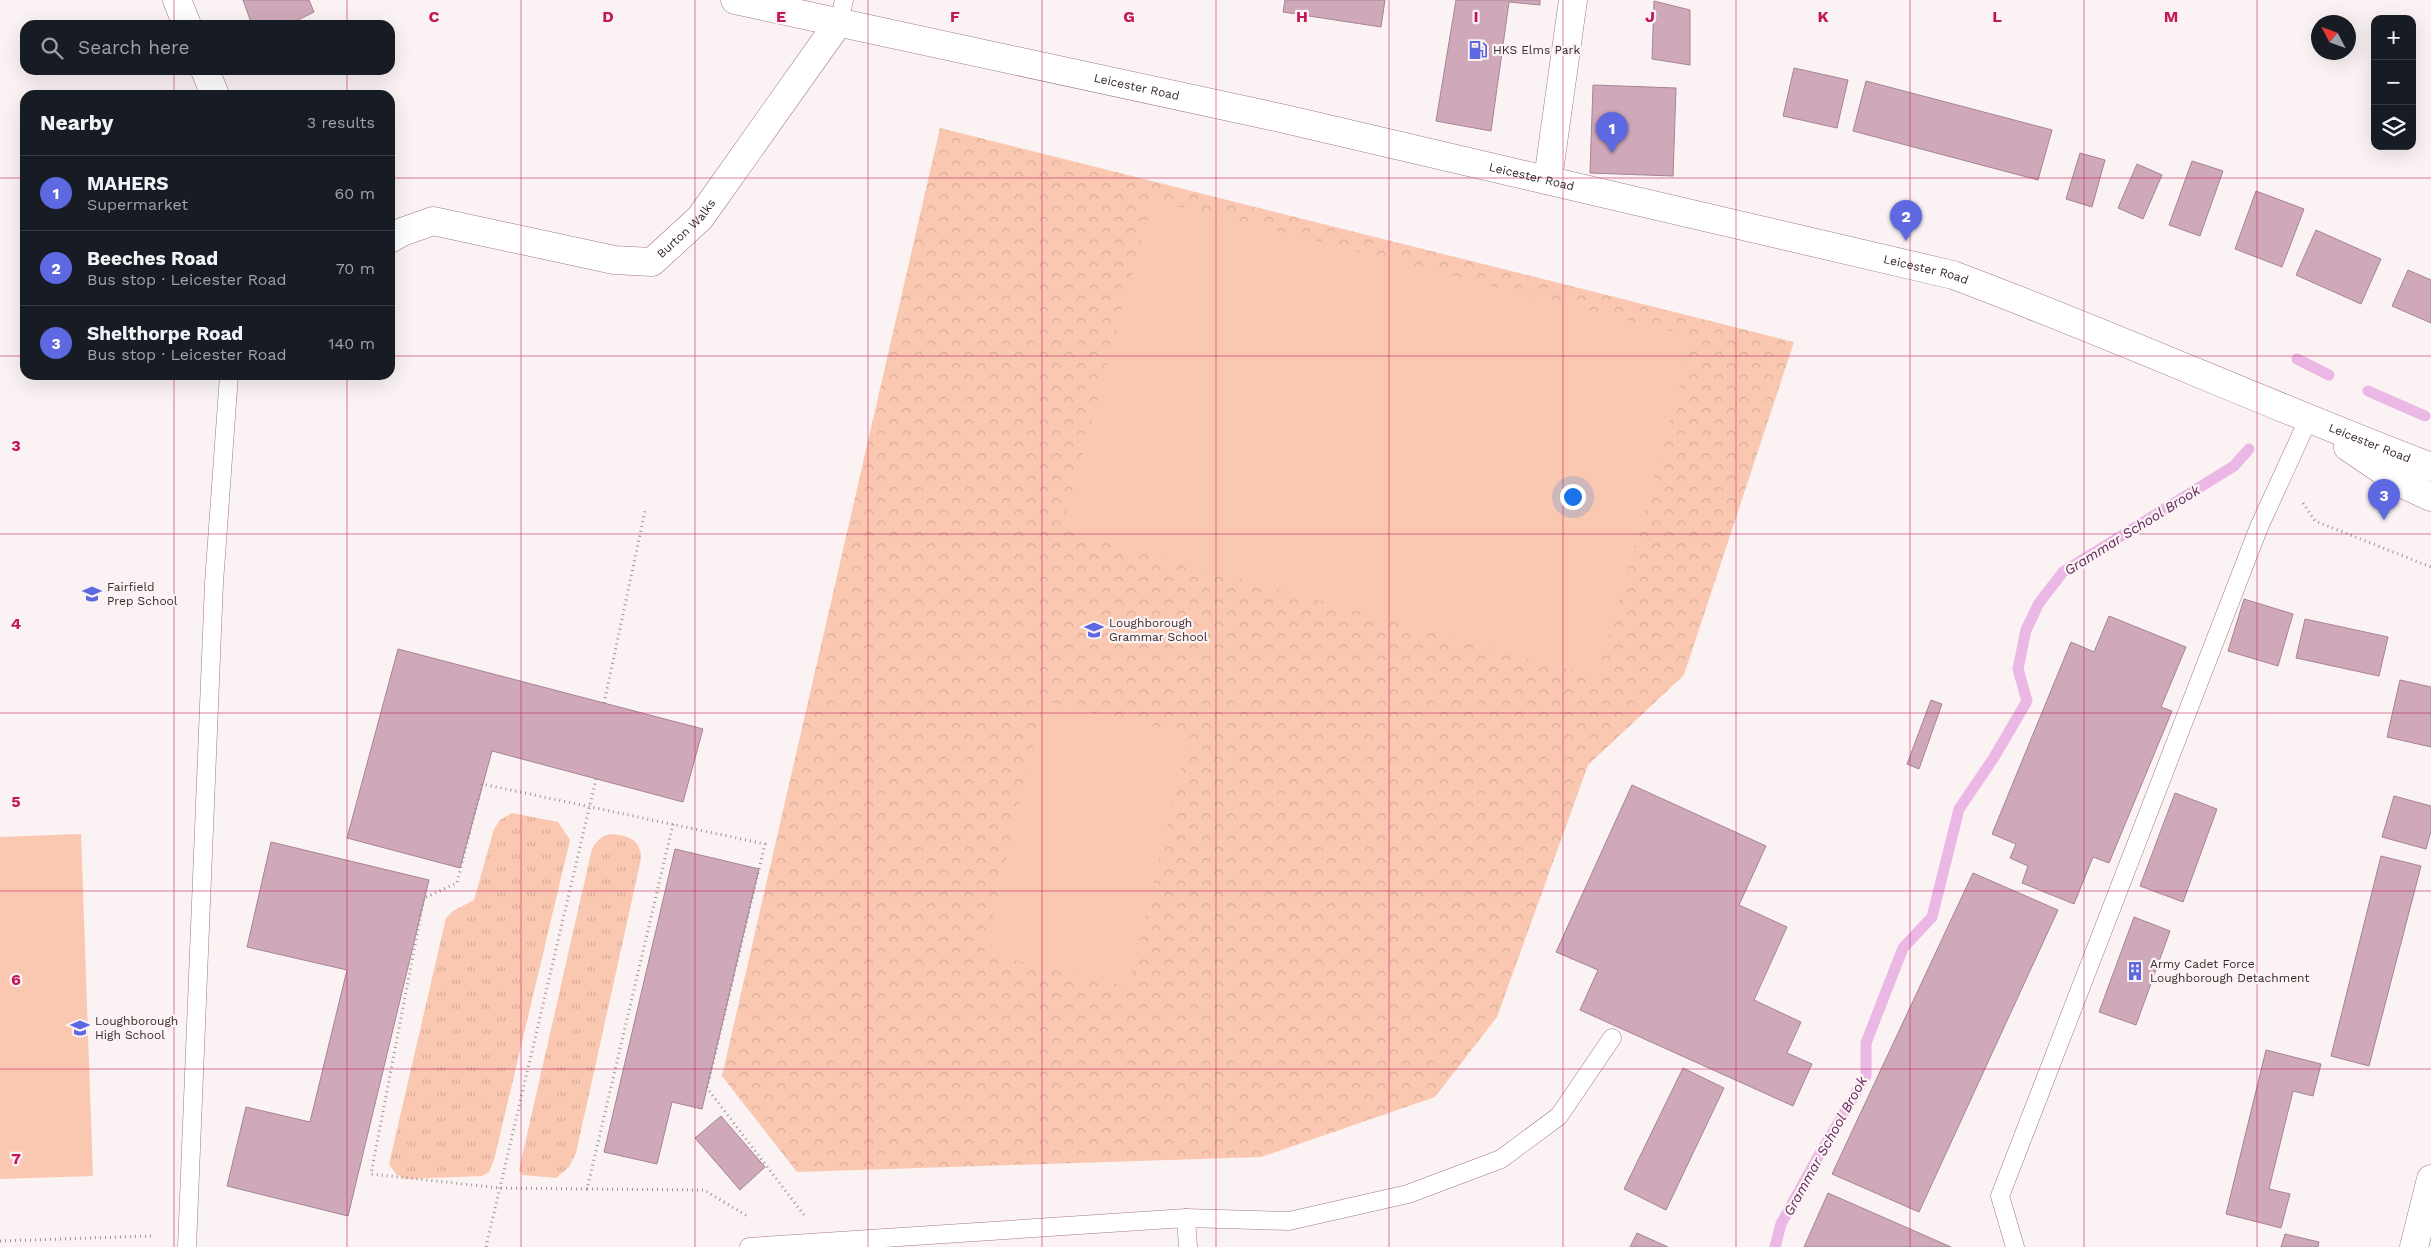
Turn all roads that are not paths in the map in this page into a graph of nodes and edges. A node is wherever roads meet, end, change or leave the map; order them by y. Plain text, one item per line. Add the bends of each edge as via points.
1 (177, 0) edge
2 (735, 0) edge
3 (1572, 0) edge
4 (841, 11) edge
5 (185, 20) edge
6 (207, 75) edge
7 (214, 90) edge
8 (1548, 179) junction
9 (395, 236) edge
10 (229, 380) edge
11 (2308, 420) junction
12 (2431, 467) edge
13 (2431, 497) edge
14 (1612, 1038) dead end
15 (2431, 1179) edge
16 (1186, 1218) junction
17 (187, 1247) edge
18 (749, 1247) edge
19 (1188, 1247) edge
20 (2015, 1247) edge
21 (2414, 1247) edge

1 - 5 main road
2 - 4 main road, Leicester Road
3 - 8 main road
4 - 8 main road, Leicester Road
4 - 9 main road, Burton Walks via 700,218 652,262 614,260 434,221
6 - 7 main road
8 - 11 main road, Leicester Road via 1953,275 2056,314
10 - 17 lane via 214,583
11 - 12 main road, Leicester Road
11 - 13 main road, Leicester Road via 2401,483
11 - 20 lane via 2259,527 2000,1196
14 - 16 lane via 1559,1116 1502,1159 1408,1194 1289,1221
15 - 21 main road
16 - 18 lane
16 - 19 lane

